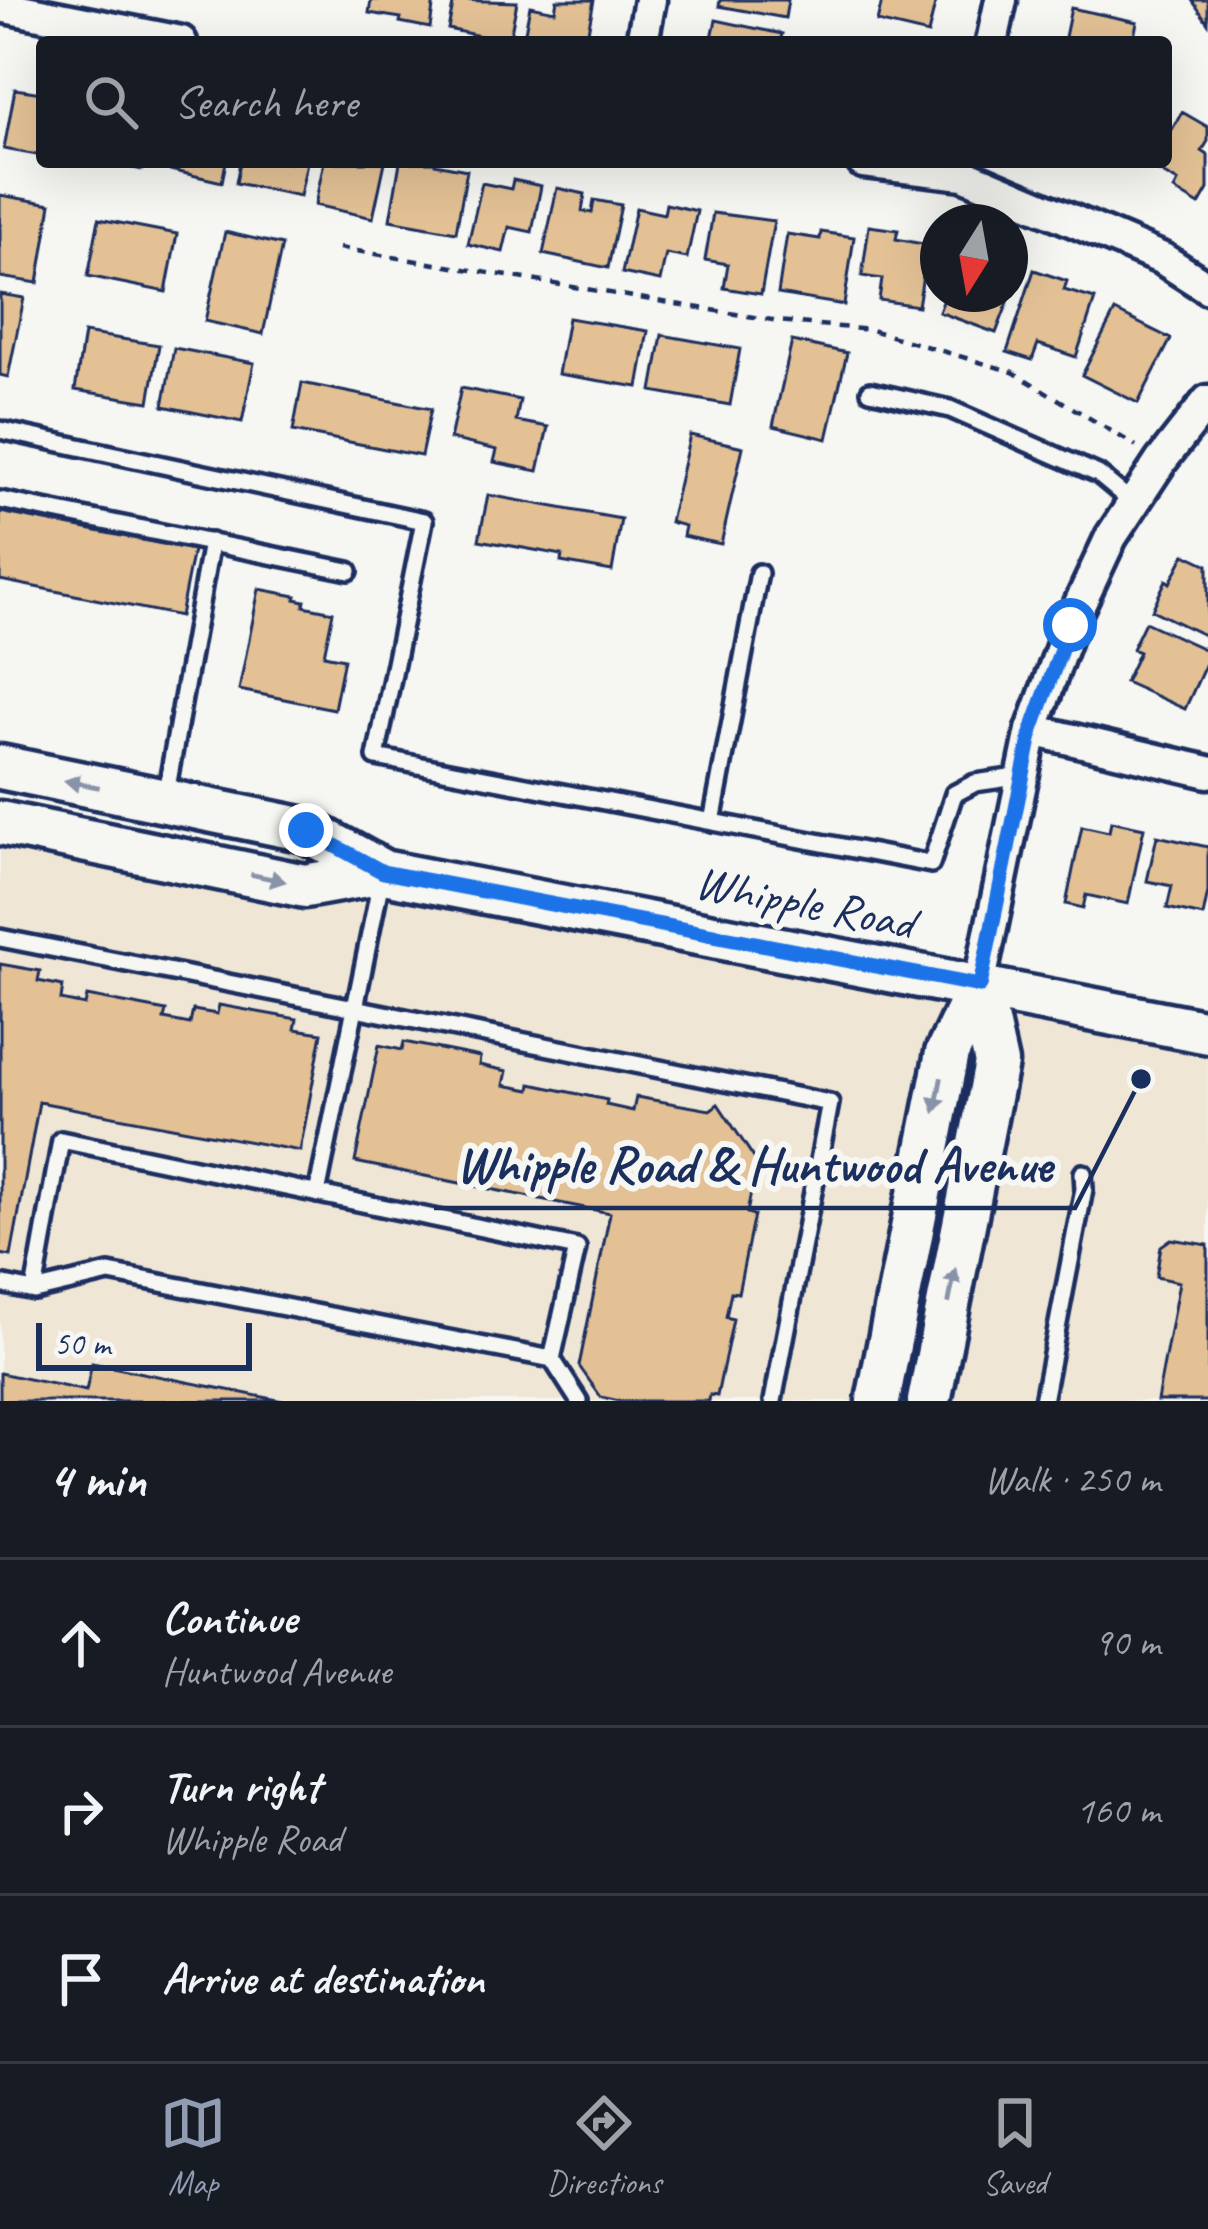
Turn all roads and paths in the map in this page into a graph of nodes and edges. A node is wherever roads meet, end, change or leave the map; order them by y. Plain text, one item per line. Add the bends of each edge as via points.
1 (650, 0) edge
2 (1001, 0) edge
3 (0, 6) edge
4 (153, 36) edge
5 (643, 36) edge
6 (993, 36) edge
7 (964, 168) edge
8 (339, 248) dead end
9 (1208, 288) edge
10 (870, 392) dead end
11 (1208, 400) edge
12 (0, 430) edge
13 (1161, 461) junction
14 (0, 500) edge
15 (1133, 503) junction
16 (211, 542) junction
17 (349, 571) dead end
18 (759, 573) dead end
19 (1032, 730) junction
20 (0, 767) edge
21 (1208, 772) edge
22 (1023, 776) junction
23 (165, 800) junction
24 (712, 822) junction
25 (0, 824) edge
26 (383, 872) junction
27 (0, 938) edge
28 (980, 986) junction
29 (355, 1008) junction
30 (1208, 1032) edge
31 (1083, 1173) dead end
32 (317, 1194) junction
33 (0, 1284) edge
34 (34, 1291) junction
35 (552, 1359) junction
36 (579, 1401) edge
37 (773, 1401) edge
38 (878, 1401) edge
39 (929, 1401) edge
40 (1043, 1401) edge

1 - 5 street
2 - 6 street
3 - 4 street
7 - 9 street via 1163,259
8 - 13 path via 871,330 1013,372
10 - 15 lane via 950,409 1098,474
11 - 13 street
12 - 24 lane via 424,521 376,757
13 - 15 street
14 - 16 lane
15 - 19 street via 1070,625
16 - 17 lane
16 - 23 lane
18 - 24 lane
19 - 21 street
19 - 22 street
23 -> 20 main road, Whipple Road
22 - 24 lane via 954,794 932,864
22 - 28 street
23 - 26 main road, Whipple Road via 306,830
25 -> 26 main road, Whipple Road via 305,886
26 - 28 main road, Whipple Road
26 - 29 lane
27 - 29 lane
28 - 30 main road, Whipple Road
28 -> 38 main road via 947,1053
39 -> 28 main road via 996,1063
29 - 32 lane
29 - 37 lane via 830,1103
31 - 40 lane
32 - 34 lane via 61,1140
32 - 35 lane via 577,1248
33 - 34 lane
34 - 35 lane via 109,1273
35 - 36 lane

